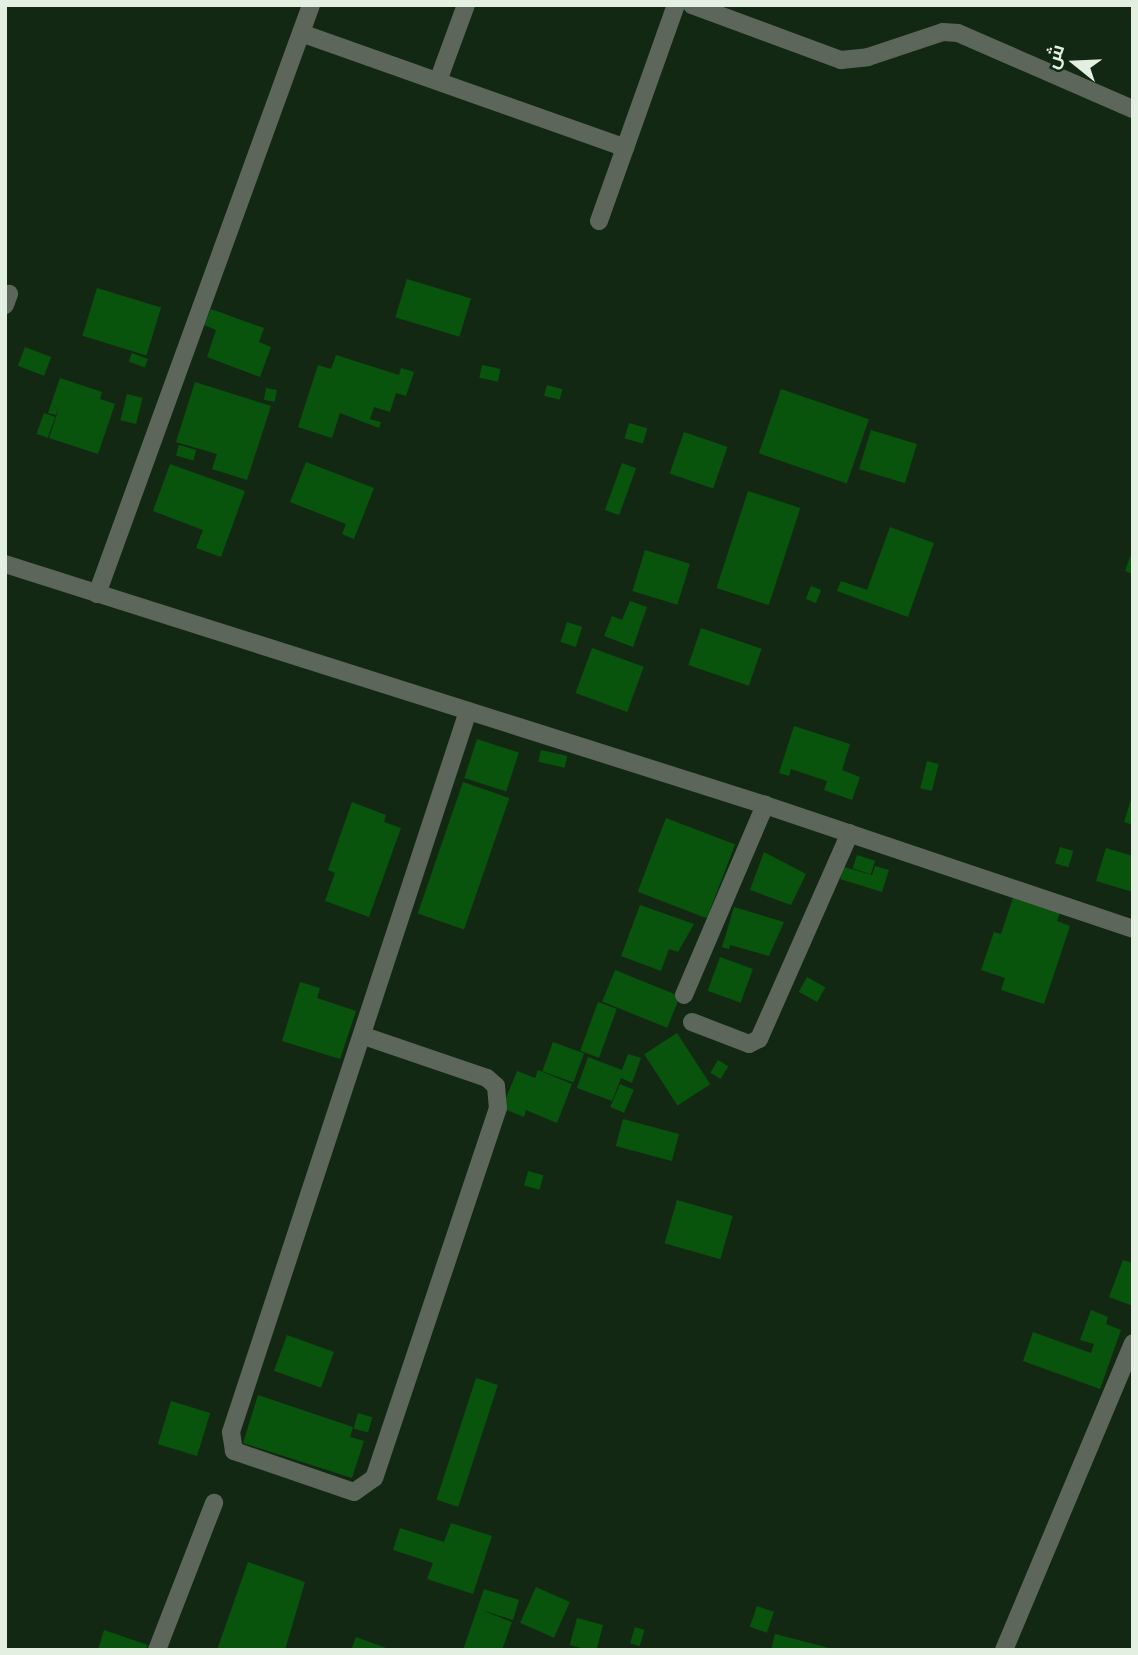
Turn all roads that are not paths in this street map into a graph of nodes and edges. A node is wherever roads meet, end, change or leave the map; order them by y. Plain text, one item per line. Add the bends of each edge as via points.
1 (311, 5) edge
2 (466, 5) edge
3 (676, 5) edge
4 (692, 5) edge
5 (301, 33) junction
6 (438, 81) junction
7 (1133, 109) edge
8 (625, 148) junction
9 (599, 222) dead end
10 (5, 564) edge
11 (97, 594) junction
12 (468, 710) junction
13 (765, 805) junction
14 (850, 833) junction
15 (1133, 929) edge
16 (684, 995) dead end
17 (692, 1022) dead end
18 (364, 1036) junction
19 (1133, 1343) edge
20 (214, 1503) dead end
21 (157, 1650) edge
22 (1004, 1650) edge

1 - 5 street
2 - 6 street
3 - 8 street
4 - 7 street via 841,60 860,59 943,32 958,33
5 - 6 street
5 - 11 street
6 - 8 street
8 - 9 street
10 - 11 street
11 - 12 street
12 - 13 street
12 - 18 street
13 - 14 street
13 - 16 street
14 - 15 street
14 - 17 street via 759,1039 749,1044
18 - 18 street via 230,1443 234,1451 355,1492 374,1478 498,1108 496,1086 487,1078
19 - 22 street
20 - 21 street

